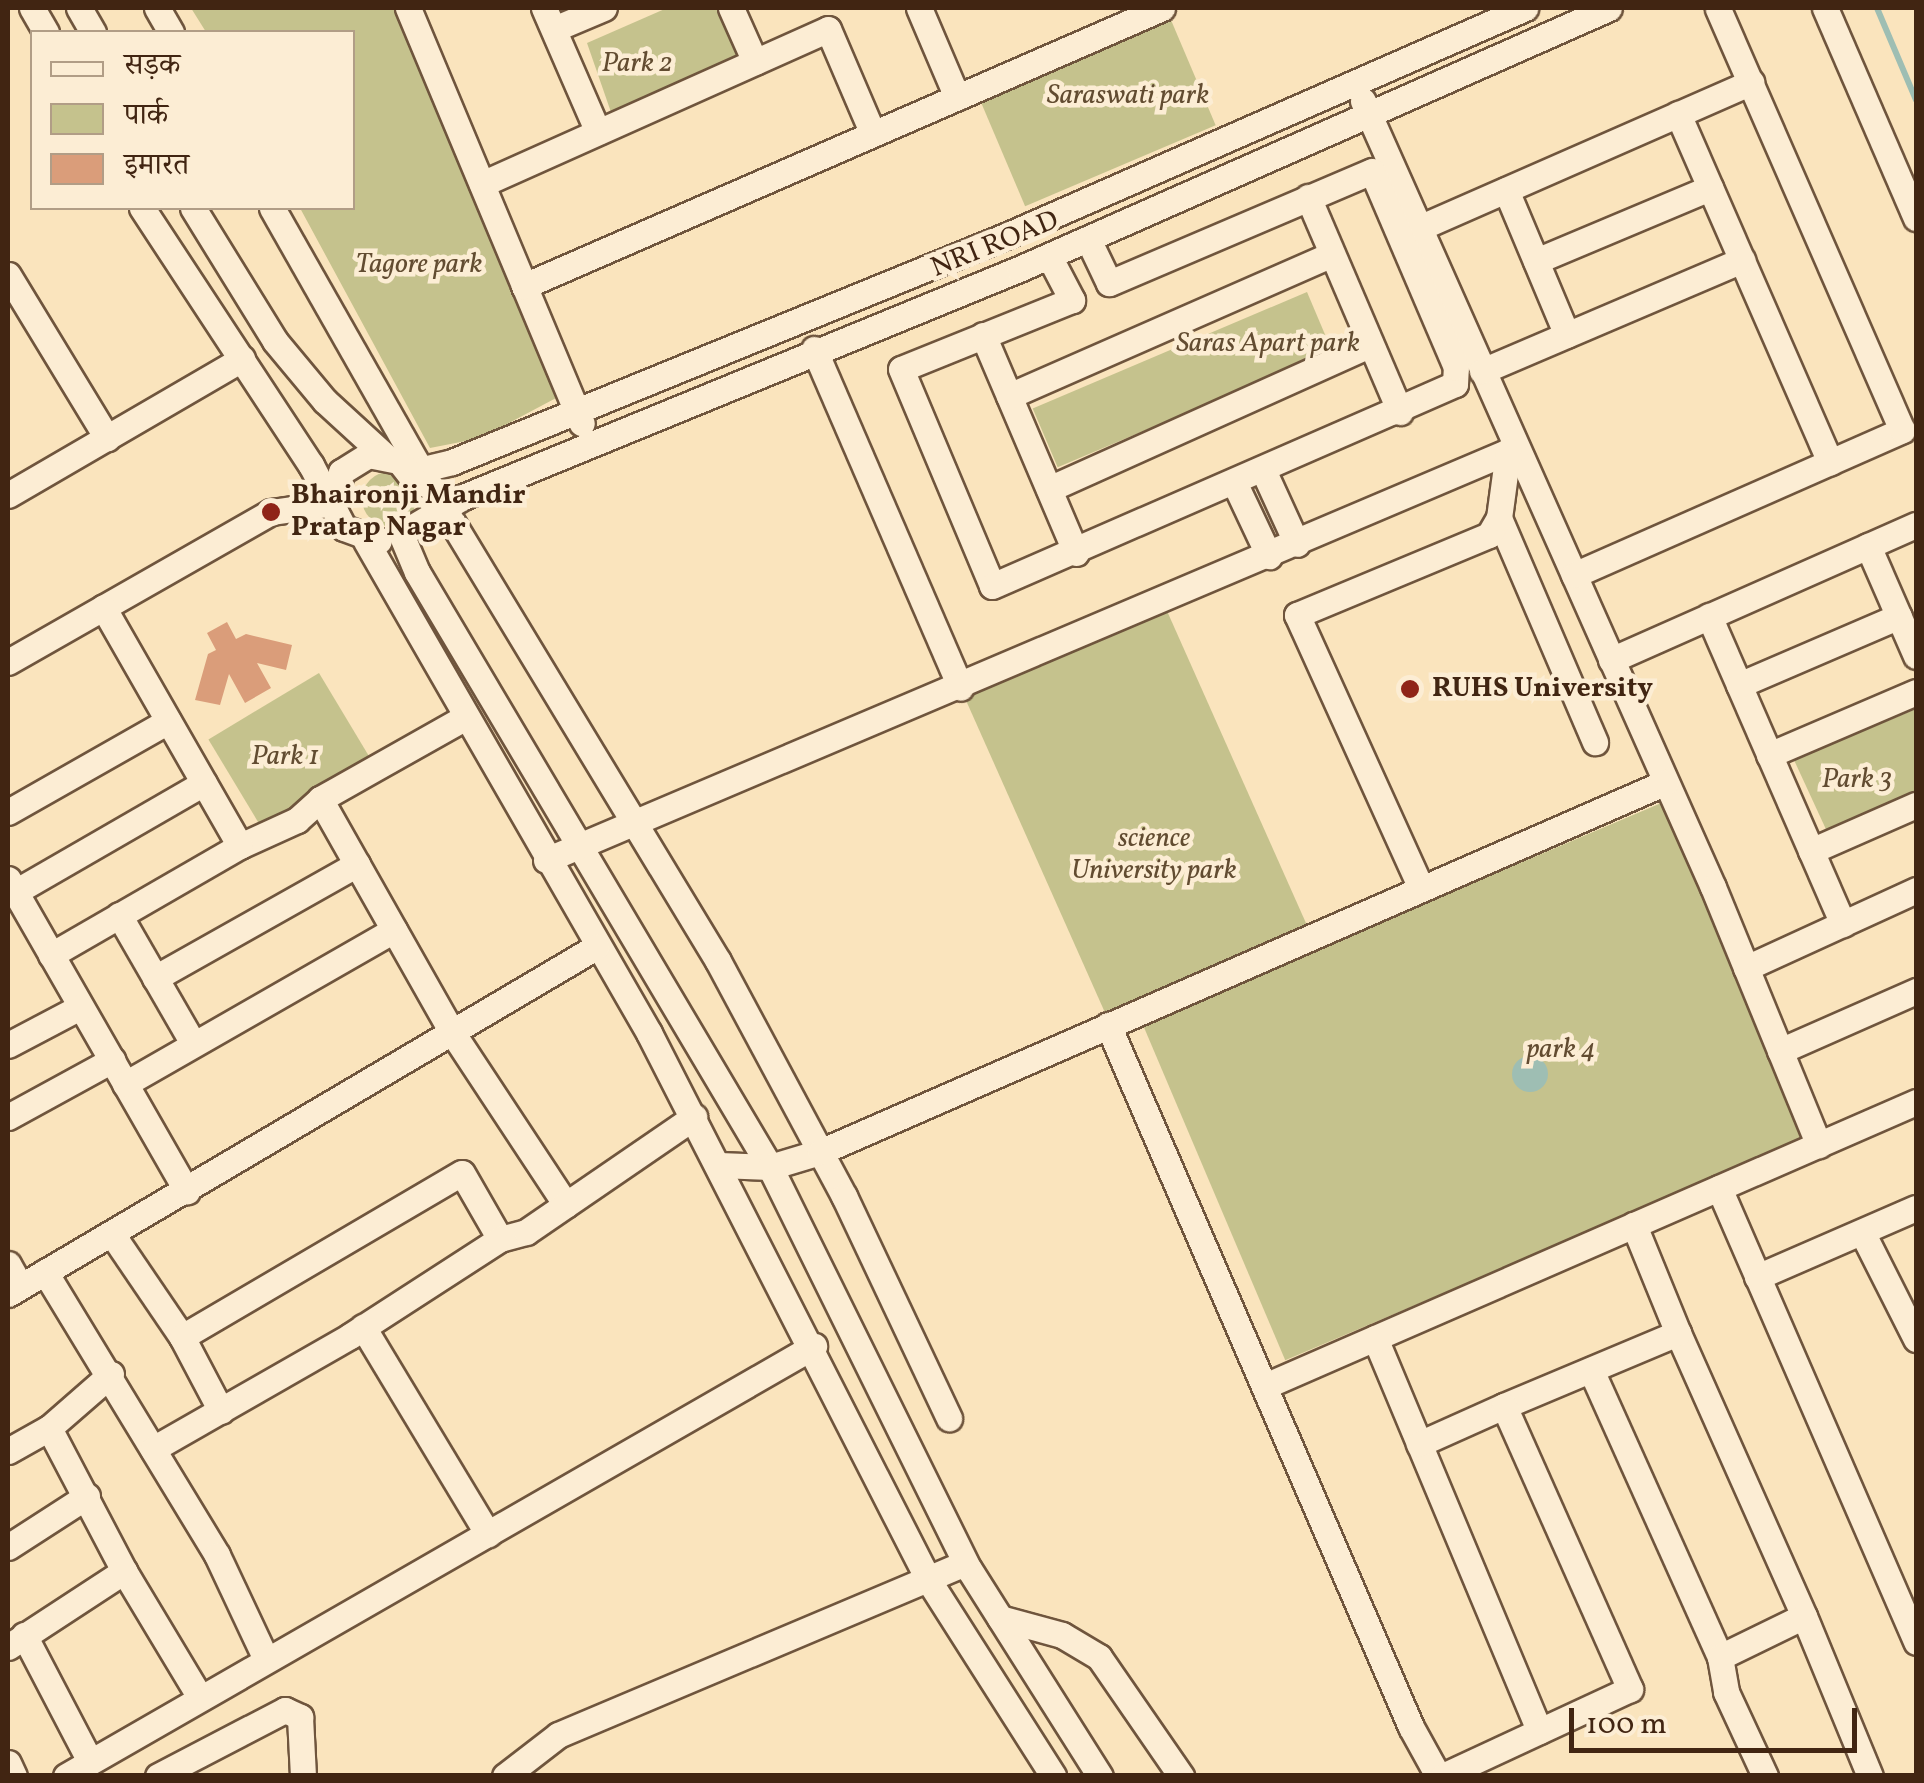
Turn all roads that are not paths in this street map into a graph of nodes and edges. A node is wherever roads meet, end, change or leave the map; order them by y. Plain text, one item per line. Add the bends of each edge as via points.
1 (32, 8) edge
2 (79, 8) edge
3 (156, 8) edge
4 (408, 8) edge
5 (604, 8) edge
6 (731, 8) edge
7 (919, 8) edge
8 (1162, 8) edge
9 (1524, 8) edge
10 (1609, 8) edge
11 (1718, 8) edge
12 (1825, 8) edge
13 (549, 18) edge
14 (824, 18) edge
15 (45, 30) edge
16 (92, 30) edge
17 (170, 30) edge
18 (754, 62) junction
19 (1355, 82) junction
20 (1751, 82) junction
21 (957, 97) junction
22 (1678, 114) junction
23 (1369, 115) junction
24 (598, 132) junction
25 (873, 134) junction
26 (482, 184) junction
27 (1710, 188) junction
28 (1506, 190) junction
29 (1308, 198) junction
30 (143, 210) edge
31 (194, 210) edge
32 (273, 210) edge
33 (1916, 218) edge
34 (1419, 228) junction
35 (1088, 239) junction
36 (1049, 256) junction
37 (1330, 256) junction
38 (1742, 260) junction
39 (1536, 261) junction
40 (8, 274) edge
41 (1110, 284) junction
42 (524, 286) junction
43 (1072, 300) junction
44 (983, 335) junction
45 (1567, 335) junction
46 (1370, 344) junction
47 (814, 350) junction
48 (242, 359) junction
49 (1482, 371) junction
50 (1009, 396) junction
51 (576, 410) junction
52 (1400, 412) junction
53 (107, 438) junction
54 (590, 443) junction
55 (1512, 450) junction
56 (384, 456) junction
57 (1830, 462) junction
58 (311, 465) junction
59 (416, 471) junction
60 (1264, 472) junction
61 (1236, 484) junction
62 (1049, 489) junction
63 (8, 495) edge
64 (334, 503) junction
65 (445, 508) junction
66 (271, 512) junction
67 (1499, 518) junction
68 (1916, 525) edge
69 (402, 534) junction
70 (366, 540) junction
71 (1297, 544) junction
72 (1868, 546) junction
73 (1076, 554) junction
74 (1269, 556) junction
75 (1574, 576) junction
76 (103, 607) junction
77 (1709, 616) junction
78 (1898, 616) junction
79 (1916, 656) edge
80 (1611, 660) junction
81 (8, 662) edge
82 (1739, 685) junction
83 (961, 688) junction
84 (1916, 692) edge
85 (464, 718) junction
86 (168, 720) junction
87 (1595, 742) dead end
88 (1770, 755) junction
89 (1666, 782) junction
90 (204, 783) junction
91 (320, 800) junction
92 (1916, 805) edge
93 (8, 812) edge
94 (636, 826) junction
95 (582, 845) junction
96 (240, 846) junction
97 (1811, 850) junction
98 (546, 860) junction
99 (357, 864) junction
100 (11, 886) edge
101 (1421, 888) junction
102 (1916, 890) edge
103 (119, 914) junction
104 (1843, 924) junction
105 (394, 930) junction
106 (596, 947) junction
107 (51, 956) junction
108 (1746, 968) junction
109 (155, 978) junction
110 (1916, 991) edge
111 (80, 1006) junction
112 (1108, 1026) junction
113 (452, 1032) junction
114 (193, 1043) junction
115 (8, 1045) edge
116 (1780, 1051) junction
117 (112, 1060) junction
118 (126, 1084) junction
119 (1916, 1102) edge
120 (8, 1117) edge
121 (694, 1117) junction
122 (1819, 1144) junction
123 (820, 1152) junction
124 (719, 1166) junction
125 (770, 1167) junction
126 (1719, 1188) junction
127 (187, 1191) junction
128 (566, 1205) junction
129 (1916, 1208) edge
130 (1634, 1225) junction
131 (1862, 1232) junction
132 (112, 1234) junction
133 (500, 1239) junction
134 (45, 1272) junction
135 (1757, 1277) junction
136 (12, 1281) edge
137 (363, 1327) junction
138 (1678, 1334) junction
139 (182, 1337) junction
140 (1375, 1338) junction
141 (1916, 1340) edge
142 (814, 1346) junction
143 (1590, 1370) junction
144 (111, 1374) junction
145 (1265, 1386) junction
146 (1504, 1406) junction
147 (221, 1411) junction
148 (949, 1418) dead end
149 (49, 1428) junction
150 (1419, 1444) junction
151 (153, 1449) junction
152 (8, 1452) edge
153 (87, 1496) junction
154 (488, 1534) junction
155 (8, 1547) edge
156 (966, 1562) junction
157 (124, 1571) junction
158 (929, 1582) junction
159 (1804, 1616) junction
160 (1000, 1618) junction
161 (16, 1641) edge
162 (1916, 1642) edge
163 (265, 1657) junction
164 (1720, 1657) junction
165 (199, 1696) junction
166 (1540, 1731) junction
167 (90, 1761) junction
168 (8, 1763) edge
169 (14, 1776) edge
170 (66, 1776) edge
171 (158, 1776) edge
172 (303, 1776) edge
173 (506, 1776) edge
174 (1052, 1776) edge
175 (1100, 1776) edge
176 (1182, 1776) edge
177 (1440, 1776) edge
178 (1765, 1776) edge
179 (1870, 1776) edge

1 - 15 street
2 - 16 street
3 - 17 street
4 - 26 street
5 - 13 street
6 - 18 street
7 - 21 street
8 - 21 street
9 - 19 street, NRI ROAD
10 - 23 street, NRI ROAD
11 - 20 street
12 - 33 street
13 - 24 street
14 - 18 street
14 - 25 street
18 - 24 street
19 - 23 street
19 - 51 street, NRI ROAD via 1008,235
20 - 22 street
20 - 57 street via 1902,430
21 - 25 street
22 - 27 street
22 - 28 street
23 - 34 street
23 - 35 street, NRI ROAD
24 - 26 street
25 - 42 street
26 - 42 street
27 - 38 street
27 - 39 street
28 - 34 street
28 - 39 street
29 - 37 street
29 - 41 street
29 - 52 street via 1372,171 1458,375 1456,384
30 - 48 street
31 - 56 street via 275,340 324,401
32 - 59 street
34 - 49 street
35 - 36 street, NRI ROAD
35 - 41 street
36 - 43 street
36 - 47 street, NRI ROAD
37 - 46 street
37 - 50 street
38 - 45 street
38 - 57 street
39 - 45 street
40 - 53 street
41 - 43 street
42 - 51 street
43 - 44 street
44 - 50 street
44 - 73 street via 901,369 934,450 992,586
45 - 49 street
46 - 52 street
46 - 62 street
47 - 54 street, NRI ROAD
47 - 83 street
48 - 53 street
48 - 58 street
49 - 55 street
50 - 62 street
51 - 54 street
51 - 59 street, NRI ROAD
52 - 60 street
53 - 63 street
54 - 65 street, NRI ROAD
55 - 67 street
55 - 71 street
55 - 75 street
56 - 59 street
56 - 64 street via 368,455 341,472
57 - 75 street
58 - 64 street
58 - 66 street via 308,484
59 - 65 street
59 - 69 street via 420,504
60 - 61 street
60 - 71 street
61 - 73 street
61 - 74 street
62 - 73 street
64 - 66 street
64 - 70 street via 344,528
65 - 69 street, NRI ROAD
65 - 94 street
66 - 76 street
67 - 87 street
67 - 101 street via 1489,535 1297,615
68 - 72 street
69 - 70 street
69 - 95 street via 417,572
70 - 85 street
71 - 74 street
72 - 77 street
72 - 78 street
74 - 83 street
75 - 80 street
76 - 81 street
76 - 86 street
77 - 80 street
77 - 82 street
78 - 79 street
78 - 82 street
80 - 89 street
82 - 88 street
83 - 94 street
84 - 88 street
85 - 91 street
85 - 98 street
86 - 90 street
86 - 93 street
88 - 97 street
89 - 101 street
89 - 108 street
90 - 96 street
90 - 100 street
91 - 96 street via 296,820
91 - 99 street
92 - 97 street
94 - 95 street
94 - 123 street
95 - 98 street
95 - 125 street
96 - 103 street
97 - 104 street
98 - 106 street
99 - 105 street
99 - 109 street
100 - 107 street
101 - 112 street
102 - 104 street
103 - 107 street
103 - 109 street
104 - 108 street
105 - 113 street
105 - 114 street
106 - 113 street
106 - 121 street
107 - 111 street
108 - 116 street
109 - 114 street
110 - 116 street
111 - 115 street
111 - 117 street
112 - 123 street
112 - 145 street
113 - 127 street
113 - 128 street
114 - 118 street
116 - 122 street
117 - 118 street
117 - 120 street
118 - 127 street
119 - 122 street
121 - 124 street
121 - 128 street
122 - 126 street
123 - 125 street
123 - 148 street
124 - 125 street
124 - 142 street
125 - 156 street
126 - 130 street
126 - 135 street
127 - 132 street
128 - 133 street via 526,1232
129 - 131 street
130 - 138 street
130 - 140 street
131 - 135 street
131 - 141 street
132 - 134 street
132 - 139 street
133 - 137 street
133 - 139 street via 462,1173
134 - 136 street
134 - 144 street
135 - 162 street
137 - 147 street
137 - 154 street
138 - 143 street
138 - 159 street
139 - 147 street
140 - 145 street
140 - 150 street
142 - 154 street
142 - 158 street
143 - 146 street
143 - 164 street
144 - 149 street
144 - 151 street
145 - 177 street
146 - 150 street
146 - 166 street via 1630,1689
147 - 151 street
149 - 152 street
149 - 153 street
150 - 166 street
151 - 163 street via 217,1555
153 - 155 street
153 - 157 street
154 - 163 street
156 - 158 street
156 - 160 street
157 - 161 street
157 - 165 street
158 - 173 street via 558,1734
158 - 174 street
159 - 164 street
159 - 179 street
160 - 175 street
160 - 176 street via 1062,1635 1099,1657
161 - 167 street
163 - 165 street
164 - 178 street via 1726,1692
165 - 167 street
166 - 177 street
167 - 170 street
168 - 169 street
171 - 172 street via 285,1710 300,1717

